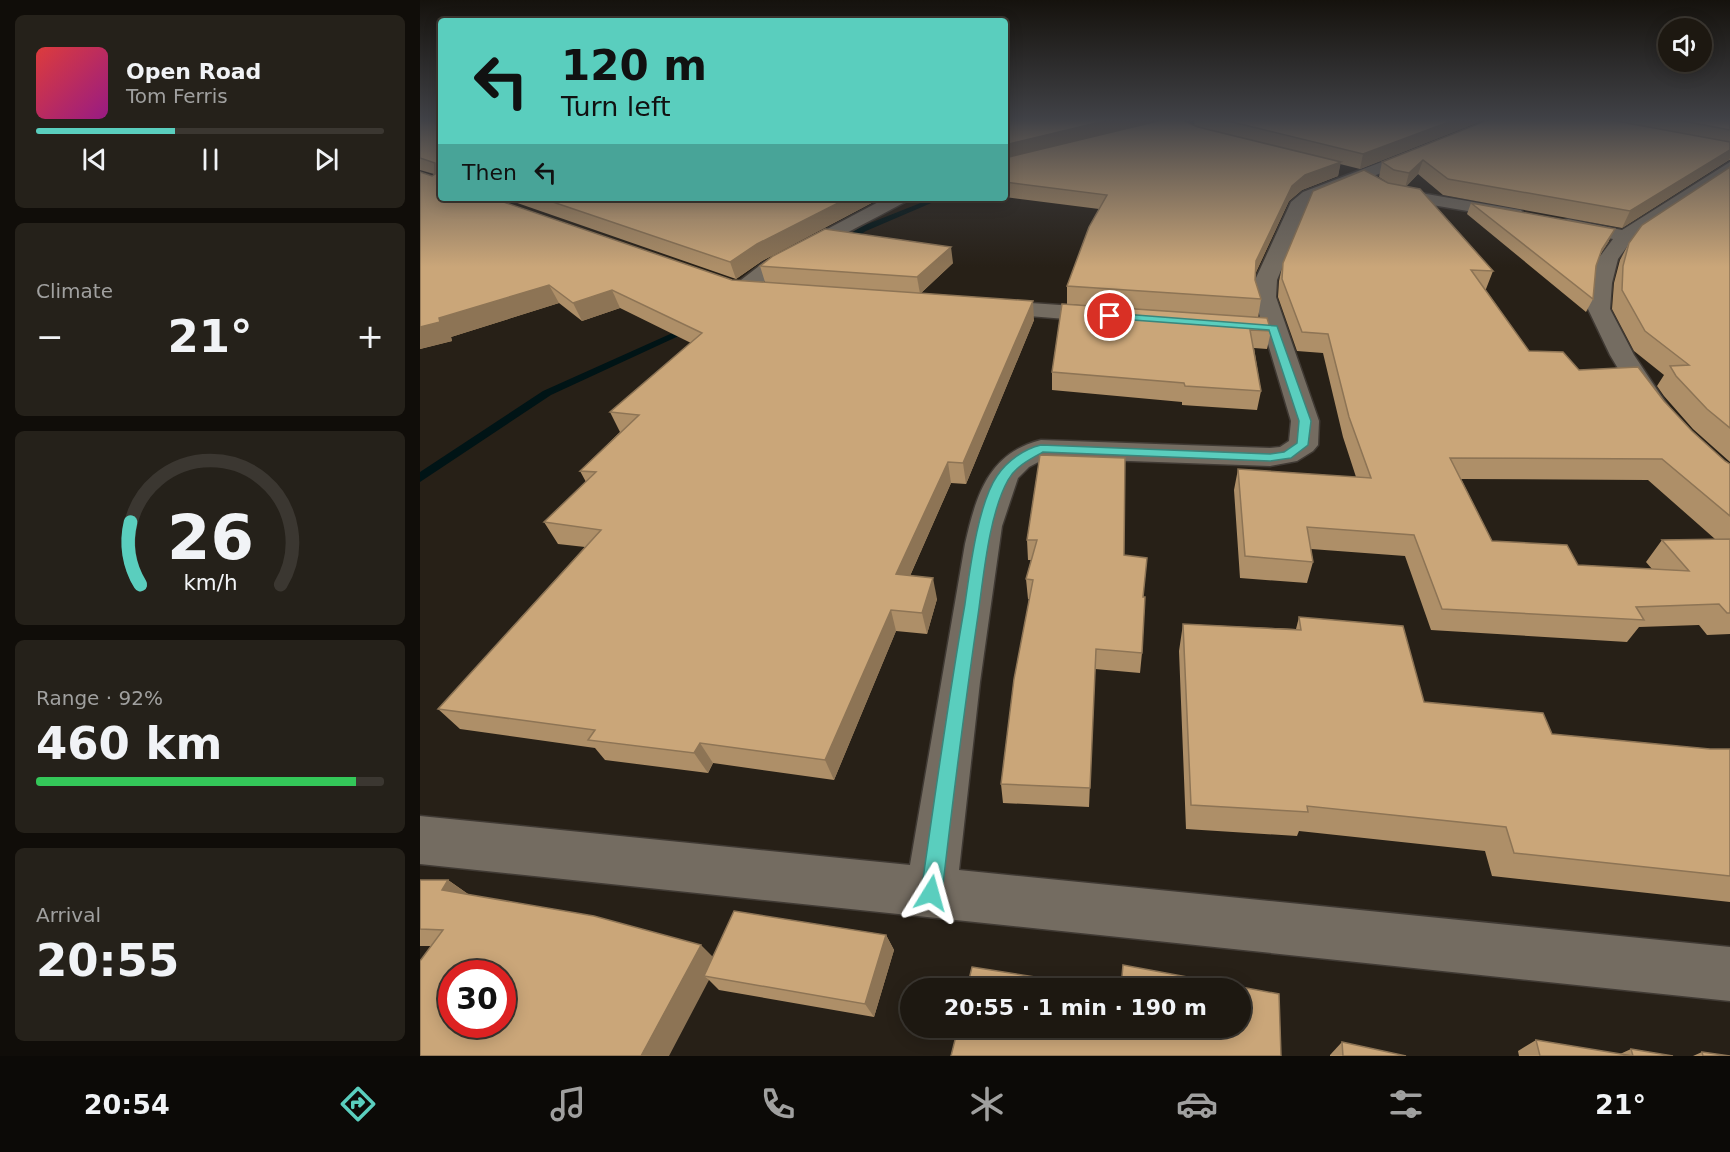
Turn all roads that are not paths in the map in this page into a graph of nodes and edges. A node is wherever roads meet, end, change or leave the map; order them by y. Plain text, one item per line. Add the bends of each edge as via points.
1 (1330, 168) edge
2 (1382, 168) edge
3 (1728, 168) edge
4 (1362, 176) junction
5 (893, 201) edge
6 (1526, 216) edge
7 (1548, 221) edge
8 (1625, 236) junction
9 (717, 282) edge
10 (739, 290) junction
11 (774, 292) edge
12 (969, 306) edge
13 (1121, 317) edge
14 (1666, 420) edge
15 (420, 840) edge
16 (931, 893) junction
17 (1730, 974) edge

1 - 4 street
2 - 4 street
3 - 8 street
4 - 6 street via 1384,191
4 - 16 street via 1300,202 1266,280 1262,327 1305,421 1302,445 1287,455 1270,457 1041,449 1018,460 1002,478 980,557
5 - 10 street via 770,267
7 - 8 street
8 - 14 street via 1608,260 1599,309 1622,355
9 - 10 street
10 - 11 street
12 - 13 street
15 - 16 street
16 - 17 street

